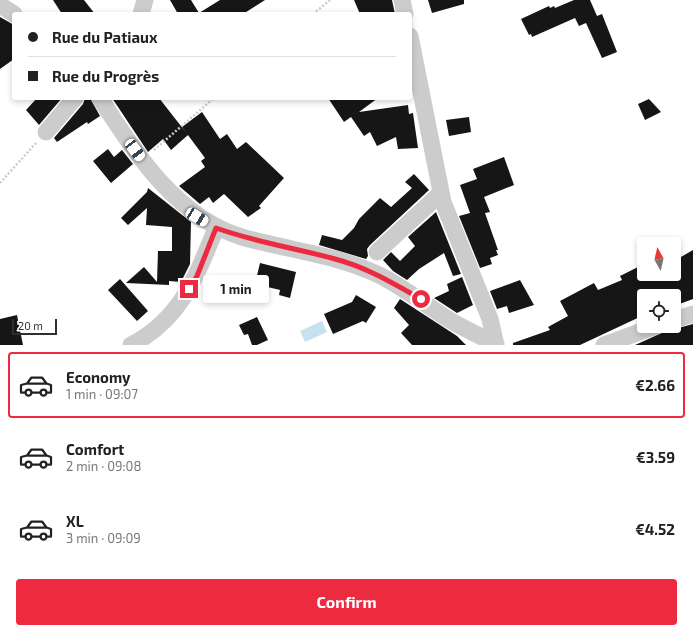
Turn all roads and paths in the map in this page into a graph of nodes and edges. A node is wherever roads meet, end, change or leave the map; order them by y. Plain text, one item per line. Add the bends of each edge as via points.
1 (145, 0) edge
2 (330, 0) edge
3 (402, 0) edge
4 (0, 5) edge
5 (142, 12) edge
6 (315, 12) edge
7 (405, 12) edge
8 (12, 13) edge
9 (412, 46) edge
10 (73, 100) edge
11 (101, 100) edge
12 (212, 100) edge
13 (46, 132) joint
14 (143, 160) junction
15 (0, 183) edge
16 (441, 193) junction
17 (216, 228) junction
18 (377, 252) dead end
19 (693, 314) edge
20 (681, 318) edge
21 (637, 333) edge
22 (488, 342) edge
23 (131, 345) edge
24 (604, 345) edge

1 - 5 street
2 - 6 path
3 - 7 street
4 - 8 street
9 - 16 street
10 - 13 street
11 - 14 street via 120,131
12 - 14 path
13 - 15 path
14 - 17 street via 169,191 197,217
16 - 18 street
16 - 22 street via 484,308
17 - 22 street via 244,238 336,259 379,275
17 - 23 street via 197,276 181,303 162,324
19 - 20 street
21 - 24 street

